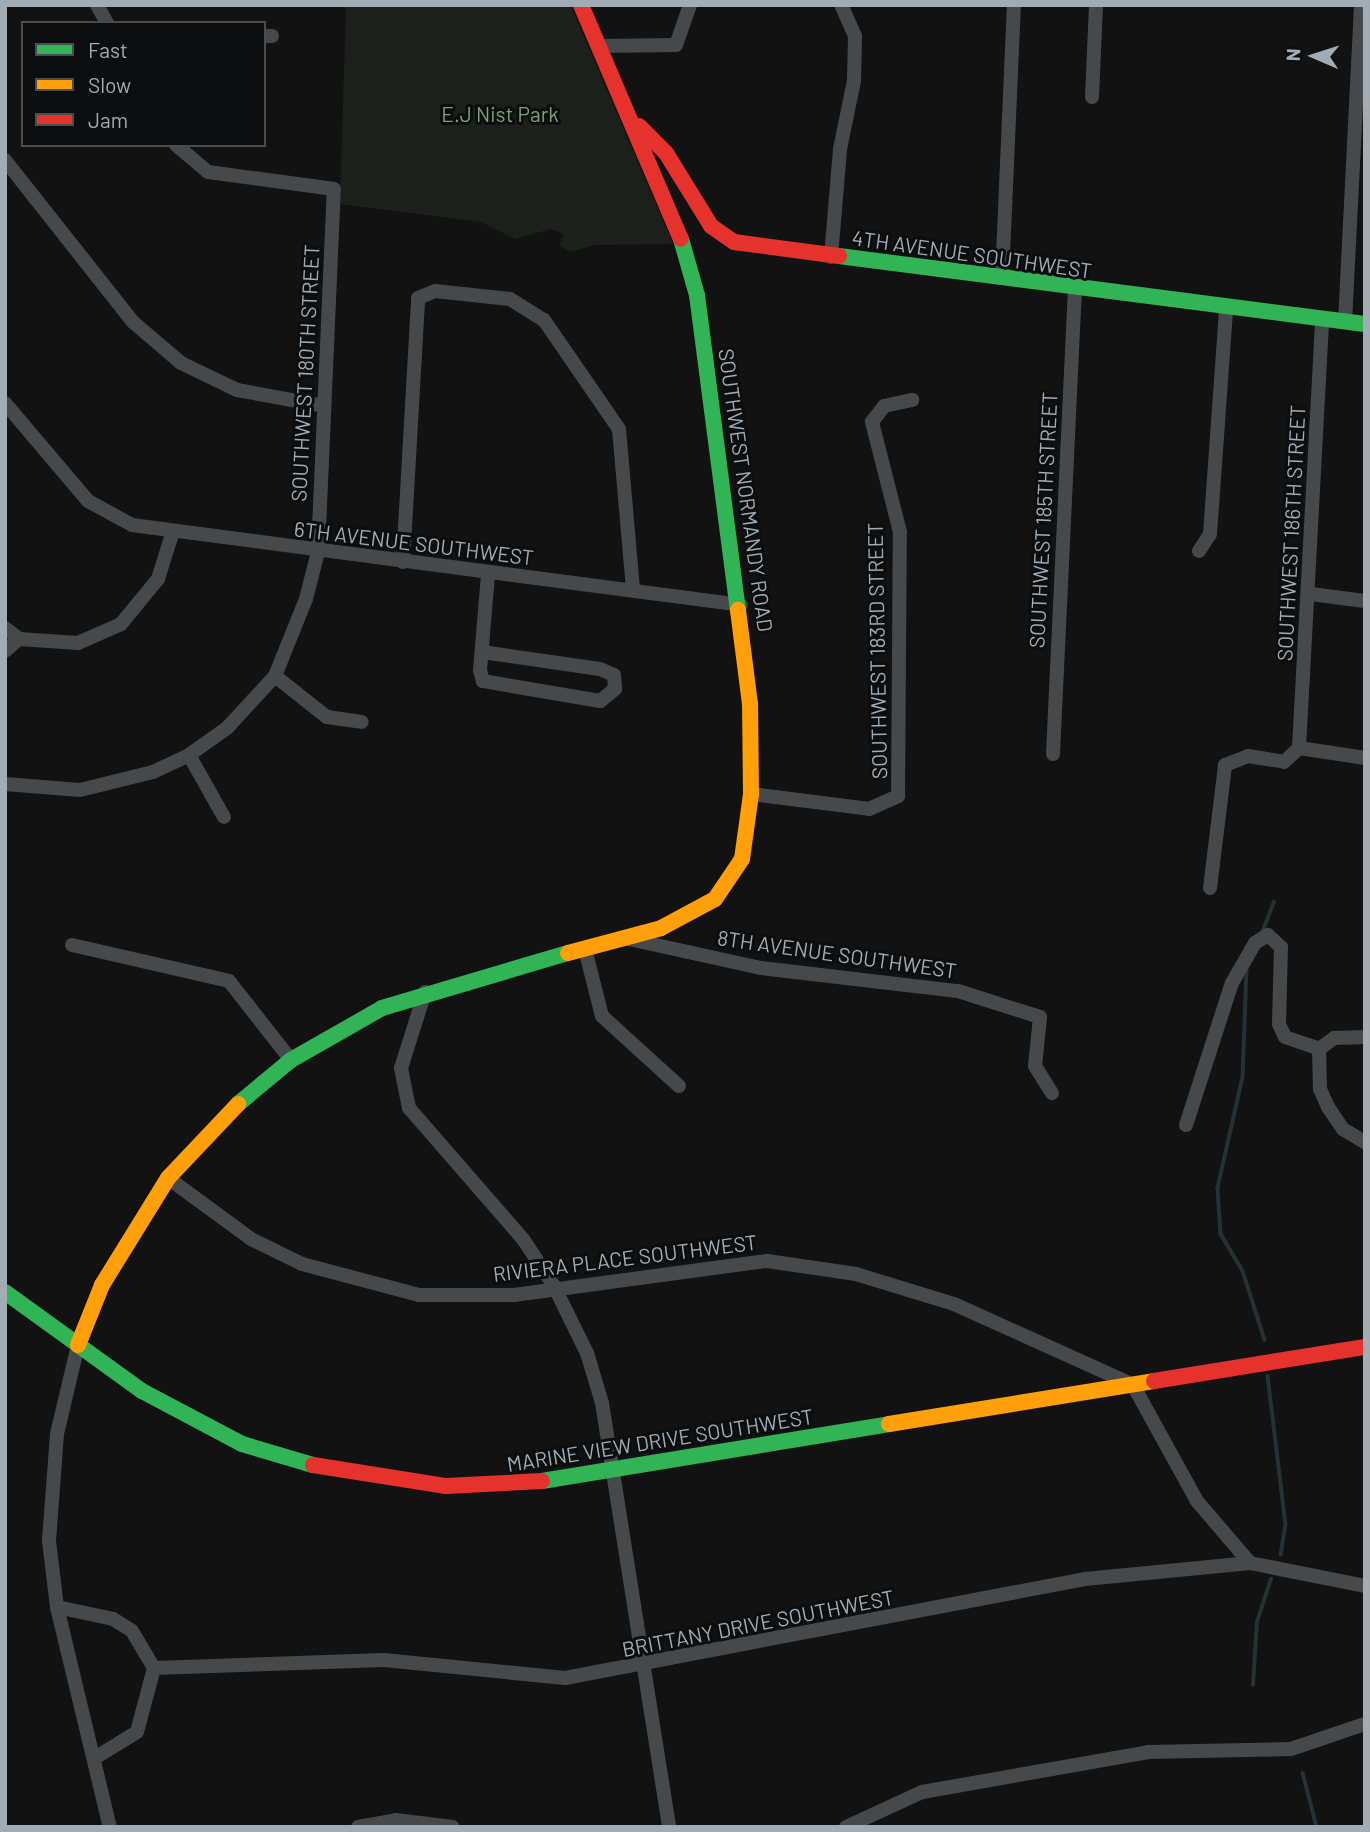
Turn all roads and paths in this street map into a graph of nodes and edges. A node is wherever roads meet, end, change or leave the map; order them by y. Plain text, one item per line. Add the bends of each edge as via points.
1 (97, 5) edge
2 (580, 5) edge
3 (690, 5) edge
4 (841, 5) edge
5 (1014, 5) edge
6 (1096, 5) edge
7 (1361, 5) edge
8 (106, 21) edge
9 (600, 46) junction
10 (1091, 97) dead end
11 (633, 121) junction
12 (178, 147) edge
13 (5, 160) edge
14 (831, 257) junction
15 (1002, 278) junction
16 (1075, 289) junction
17 (1226, 310) junction
18 (1322, 320) junction
19 (1345, 322) junction
20 (1365, 324) edge
21 (912, 400) dead end
22 (5, 403) edge
23 (324, 406) junction
24 (172, 534) junction
25 (1199, 551) dead end
26 (318, 552) junction
27 (403, 562) junction
28 (488, 573) junction
29 (633, 590) junction
30 (1311, 594) junction
31 (1365, 601) edge
32 (741, 605) junction
33 (5, 628) edge
34 (19, 639) junction
35 (5, 650) edge
36 (482, 652) junction
37 (275, 676) junction
38 (362, 722) dead end
39 (1299, 748) junction
40 (1053, 754) dead end
41 (189, 755) junction
42 (1365, 758) edge
43 (5, 784) edge
44 (751, 794) junction
45 (224, 817) dead end
46 (1210, 888) dead end
47 (629, 939) junction
48 (72, 945) dead end
49 (585, 949) junction
50 (425, 992) junction
51 (1365, 1037) edge
52 (1319, 1049) junction
53 (291, 1060) junction
54 (679, 1086) dead end
55 (1052, 1093) dead end
56 (1186, 1125) dead end
57 (1365, 1142) edge
58 (167, 1178) junction
59 (554, 1286) junction
60 (5, 1292) edge
61 (78, 1345) junction
62 (1365, 1347) edge
63 (1133, 1385) junction
64 (617, 1470) junction
65 (1250, 1563) junction
66 (1365, 1586) edge
67 (57, 1607) junction
68 (154, 1668) junction
69 (642, 1668) junction
70 (1365, 1724) edge
71 (97, 1756) junction
72 (110, 1827) edge
73 (358, 1827) edge
74 (453, 1827) edge
75 (668, 1827) edge
76 (846, 1827) edge

1 - 8 street
2 - 9 street, SOUTHWEST NORMANDY ROAD
3 - 9 street via 676,45
4 - 14 street via 855,36 854,81 840,149
5 - 15 street
6 - 10 street
7 - 19 street
9 - 11 street, SOUTHWEST NORMANDY ROAD
11 - 14 street, 4TH AVENUE SOUTHWEST via 666,153 721,236
11 - 32 street, SOUTHWEST NORMANDY ROAD via 672,209 696,295
12 - 23 street, SOUTHWEST 180TH STREET via 197,168 334,189
13 - 23 street via 133,322 181,363 237,390
14 - 15 street, 4TH AVENUE SOUTHWEST
15 - 16 street, 4TH AVENUE SOUTHWEST
16 - 17 street, 4TH AVENUE SOUTHWEST
16 - 40 street, SOUTHWEST 185TH STREET
17 - 18 street, 4TH AVENUE SOUTHWEST
17 - 25 street via 1210,534
18 - 19 street, 4TH AVENUE SOUTHWEST
18 - 30 street, SOUTHWEST 186TH STREET
19 - 20 street, 4TH AVENUE SOUTHWEST
21 - 44 street, SOUTHWEST 183RD STREET via 884,406 872,422 900,531 902,784 892,803 869,808
22 - 24 street, 6TH AVENUE SOUTHWEST via 88,501 132,525
23 - 26 street, SOUTHWEST 180TH STREET
24 - 26 street, 6TH AVENUE SOUTHWEST
24 - 34 street via 158,579 121,624 78,643
26 - 27 street, 6TH AVENUE SOUTHWEST
26 - 37 street, SOUTHWEST 180TH STREET
27 - 28 street, 6TH AVENUE SOUTHWEST
27 - 29 street via 414,307 424,292 435,291 527,305 574,358 619,429
28 - 29 street, 6TH AVENUE SOUTHWEST
28 - 36 street
29 - 32 street, 6TH AVENUE SOUTHWEST
30 - 31 street
30 - 39 street, SOUTHWEST 186TH STREET
32 - 44 street, SOUTHWEST NORMANDY ROAD
33 - 34 street
34 - 35 street
36 - 36 street via 480,670 492,687 600,701 615,690 614,675 600,669
37 - 38 street via 327,718
37 - 41 street via 227,728
39 - 42 street
39 - 46 street via 1284,762 1248,756 1225,765
41 - 43 street via 153,772 80,790
41 - 45 street
44 - 47 street, SOUTHWEST NORMANDY ROAD via 732,881 691,913
47 - 49 street, SOUTHWEST NORMANDY ROAD
47 - 55 street, 8TH AVENUE SOUTHWEST via 761,968 958,991 1040,1017 1035,1066
48 - 53 street via 229,981
49 - 50 street, SOUTHWEST NORMANDY ROAD
49 - 54 street via 601,1016
50 - 53 street, SOUTHWEST NORMANDY ROAD via 382,1008
50 - 59 street via 401,1068 409,1108 523,1239
51 - 52 street via 1334,1038
52 - 56 street via 1285,1037 1279,1024 1281,947 1268,935 1255,943 1232,983
52 - 57 street via 1320,1089 1328,1107 1343,1129
53 - 58 street, SOUTHWEST NORMANDY ROAD via 216,1123
58 - 59 street, RIVIERA PLACE SOUTHWEST via 251,1239 369,1286 466,1299
58 - 61 street, SOUTHWEST NORMANDY ROAD via 102,1285
59 - 63 street, RIVIERA PLACE SOUTHWEST via 705,1265 797,1263 954,1304
59 - 64 street via 587,1353
60 - 61 street, MARINE VIEW DRIVE SOUTHWEST
61 - 64 street, MARINE VIEW DRIVE SOUTHWEST via 187,1417 242,1444 338,1473 491,1486
61 - 67 street via 57,1434 50,1497
62 - 63 street, MARINE VIEW DRIVE SOUTHWEST
63 - 64 street, MARINE VIEW DRIVE SOUTHWEST
63 - 65 street via 1197,1501 1228,1545
64 - 69 street
65 - 66 street, BRITTANY DRIVE SOUTHWEST
65 - 69 street, BRITTANY DRIVE SOUTHWEST via 1085,1579
67 - 68 street via 104,1616 132,1631
67 - 71 street
68 - 69 street, BRITTANY DRIVE SOUTHWEST via 384,1660 565,1678
68 - 71 street via 137,1731
69 - 75 street
70 - 76 street via 1291,1749 1147,1752 922,1792
71 - 72 street
73 - 74 street via 396,1819

